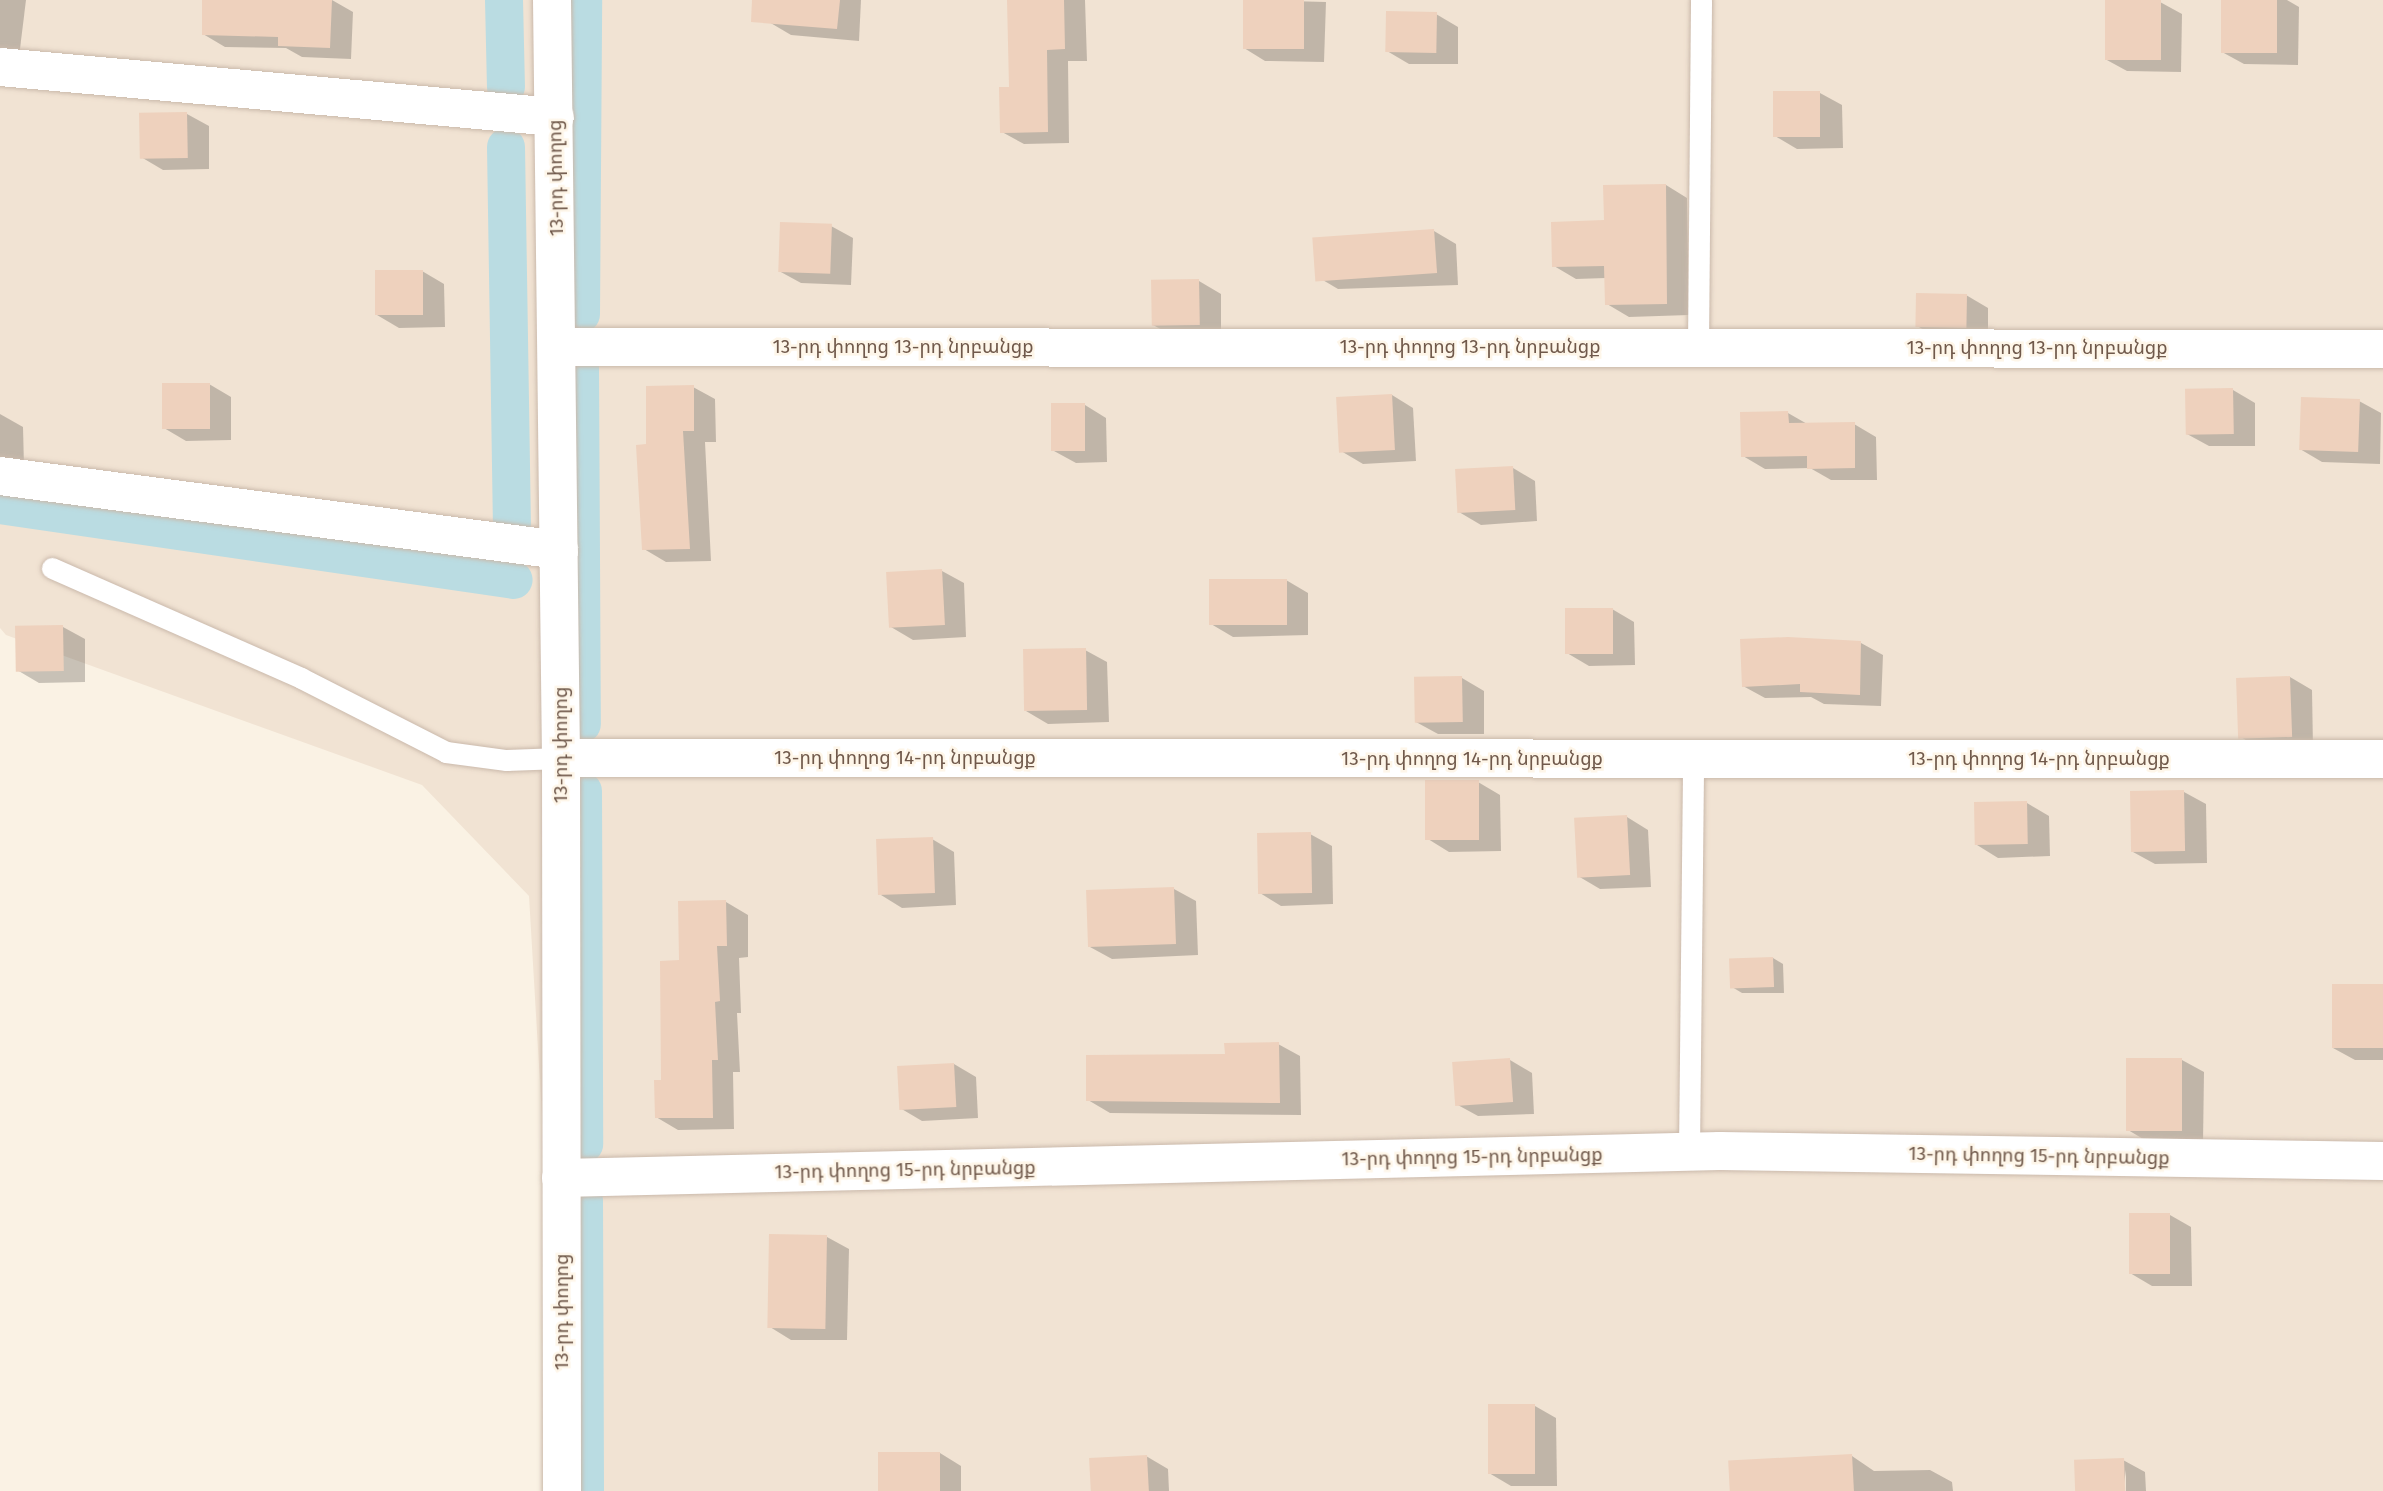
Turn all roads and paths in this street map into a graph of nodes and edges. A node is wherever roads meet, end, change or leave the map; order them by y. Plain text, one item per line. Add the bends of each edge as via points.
1 (552, 0) edge
2 (1701, 0) edge
3 (0, 68) edge
4 (555, 117) junction
5 (557, 347) junction
6 (1698, 347) junction
7 (2383, 349) edge
8 (0, 476) edge
9 (559, 550) junction
10 (52, 568) dead end
11 (561, 758) junction
12 (1693, 759) junction
13 (2383, 759) edge
14 (1689, 1152) junction
15 (2383, 1161) edge
16 (561, 1178) junction
17 (562, 1491) edge

1 - 4 street, 13-րդ փողոց
2 - 6 lane
3 - 4 street
4 - 5 street, 13-րդ փողոց
5 - 6 street, 13-րդ փողոց 13-րդ նրբանցք
5 - 9 street, 13-րդ փողոց
6 - 7 street, 13-րդ փողոց 13-րդ նրբանցք
8 - 9 street
9 - 11 street, 13-րդ փողոց
10 - 11 lane via 301,678 446,752 506,760
11 - 12 street, 13-րդ փողոց 14-րդ նրբանցք
11 - 16 street, 13-րդ փողոց
12 - 13 street, 13-րդ փողոց 14-րդ նրբանցք
12 - 14 lane
14 - 15 street, 13-րդ փողոց 15-րդ նրբանցք
14 - 16 street, 13-րդ փողոց 15-րդ նրբանցք
16 - 17 street, 13-րդ փողոց

